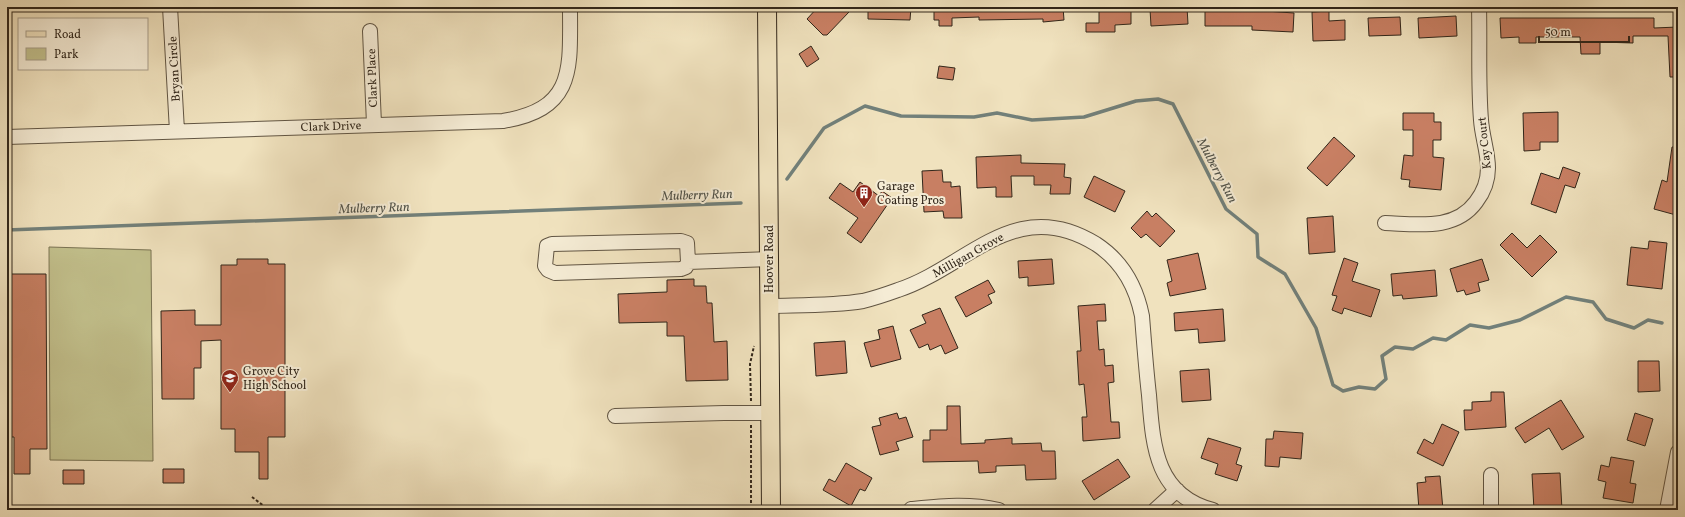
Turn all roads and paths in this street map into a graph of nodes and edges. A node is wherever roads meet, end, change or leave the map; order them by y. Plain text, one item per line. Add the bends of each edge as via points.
1 (170, 7) edge
2 (570, 7) edge
3 (767, 7) edge
4 (1479, 7) edge
5 (370, 31) dead end
6 (374, 124) junction
7 (177, 131) junction
8 (7, 137) edge
9 (1385, 223) dead end
10 (769, 259) junction
11 (688, 262) junction
12 (769, 306) junction
13 (770, 413) junction
14 (615, 416) dead end
15 (1678, 452) edge
16 (1491, 475) dead end
17 (1177, 490) junction
18 (252, 497) dead end
19 (911, 509) dead end
20 (269, 510) edge
21 (771, 510) edge
22 (999, 510) edge
23 (1155, 510) edge
24 (1213, 510) edge
25 (1491, 510) edge
26 (1667, 510) edge

1 - 7 street, Bryan Circle
2 - 6 street, Clark Drive via 570,56 566,77 556,95 546,106 533,114 503,121
3 - 10 main road, Hoover Road
4 - 9 street, Kay Court via 1481,120 1488,168 1486,184 1471,209 1452,220 1430,224
5 - 6 street, Clark Place
6 - 7 street, Clark Drive
7 - 8 street, Clark Drive
10 - 11 street
10 - 12 main road, Hoover Road
11 - 11 street via 687,243 681,241 552,244 547,246 545,266 555,273 681,269 686,267
12 - 13 main road, Hoover Road
12 - 17 street, Milligan Grove via 828,305 864,301 900,290 928,277 1008,232 1036,227 1070,231 1100,247 1116,261 1133,286 1139,301 1155,452 1167,479
13 - 14 street
13 - 21 main road, Hoover Road
15 - 26 street
16 - 25 street
17 - 23 street
17 - 24 street, Milligan Grove via 1189,500
18 - 20 path
19 - 22 street via 954,504 980,505

